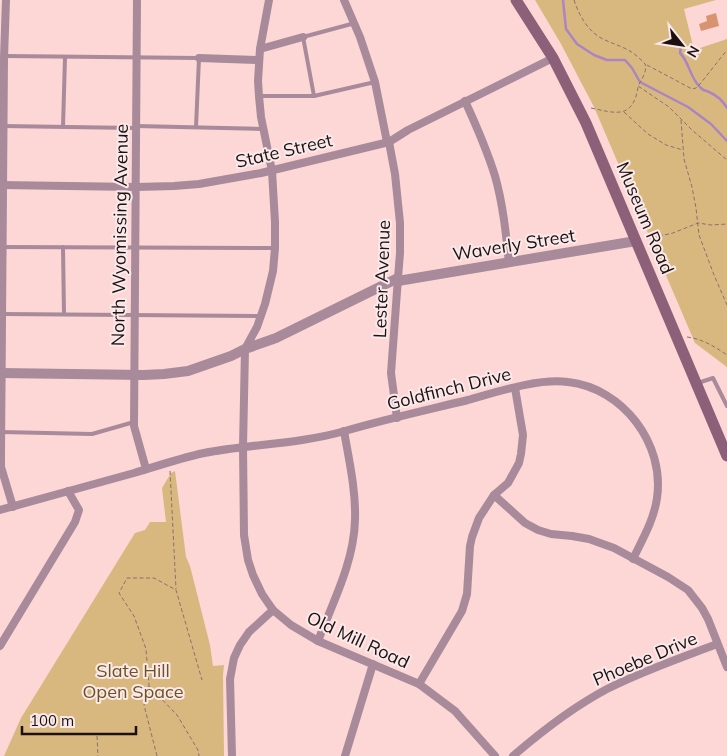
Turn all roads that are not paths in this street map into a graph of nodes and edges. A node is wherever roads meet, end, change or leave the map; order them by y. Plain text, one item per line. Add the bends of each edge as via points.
1 (6, 0) edge
2 (137, 0) edge
3 (269, 0) edge
4 (344, 0) edge
5 (516, 0) edge
6 (355, 24) junction
7 (302, 37) junction
8 (260, 49) junction
9 (65, 57) junction
10 (137, 57) junction
11 (3, 58) edge
12 (199, 58) junction
13 (553, 58) junction
14 (259, 60) junction
15 (375, 82) junction
16 (259, 96) junction
17 (314, 96) junction
18 (465, 100) junction
19 (2, 126) edge
20 (64, 127) junction
21 (136, 127) junction
22 (196, 127) junction
23 (263, 129) junction
24 (388, 142) junction
25 (272, 171) junction
26 (2, 186) edge
27 (136, 187) junction
28 (636, 241) junction
29 (1, 247) edge
30 (63, 247) junction
31 (135, 247) junction
32 (275, 248) junction
33 (509, 263) junction
34 (398, 280) junction
35 (1, 314) edge
36 (64, 314) junction
37 (134, 315) junction
38 (261, 316) junction
39 (245, 349) junction
40 (1, 373) edge
41 (134, 375) junction
42 (696, 384) junction
43 (515, 388) junction
44 (727, 406) edge
45 (397, 418) junction
46 (134, 422) junction
47 (344, 431) junction
48 (1, 434) edge
49 (243, 447) junction
50 (727, 456) edge
51 (146, 469) junction
52 (68, 491) junction
53 (494, 495) junction
54 (13, 507) junction
55 (0, 510) edge
56 (633, 559) junction
57 (273, 610) junction
58 (318, 641) junction
59 (717, 644) junction
60 (0, 646) edge
61 (373, 664) junction
62 (727, 667) edge
63 (419, 684) junction
64 (232, 756) edge
65 (345, 756) edge
66 (495, 756) edge
67 (513, 756) edge

1 - 11 street
2 - 10 street, North Wyomissing Avenue
3 - 8 street
4 - 6 street, Lester Avenue
5 - 13 main road, Museum Road
6 - 7 lane
6 - 15 street, Lester Avenue
7 - 8 street
7 - 17 lane
8 - 14 street
9 - 10 lane
9 - 11 lane
9 - 20 lane
10 - 12 lane
10 - 21 street, North Wyomissing Avenue
11 - 19 street
12 - 14 street
12 - 22 lane
13 - 18 street, State Street
13 - 28 main road, Museum Road
14 - 16 street
15 - 17 lane
15 - 24 street, Lester Avenue
16 - 17 lane
16 - 23 street
18 - 24 street, State Street
18 - 33 street via 495,177
19 - 20 lane
19 - 26 street
20 - 21 lane
21 - 22 lane
21 - 27 street, North Wyomissing Avenue
22 - 23 lane
23 - 25 street
24 - 25 street, State Street
24 - 34 street, Lester Avenue via 400,215
25 - 27 street, State Street via 199,184
25 - 32 street
26 - 27 street, State Street
26 - 29 street
27 - 31 street, North Wyomissing Avenue
28 - 33 street, Waverly Street
28 - 42 main road, Museum Road
29 - 30 lane
29 - 35 street
30 - 31 lane
30 - 36 lane
31 - 32 lane
31 - 37 street, North Wyomissing Avenue
32 - 38 street
33 - 34 street, Waverly Street
34 - 39 street, Waverly Street via 276,338
34 - 45 street, Lester Avenue via 392,373
35 - 36 lane
35 - 40 street
36 - 37 lane
37 - 38 lane
37 - 41 street, North Wyomissing Avenue
38 - 39 street
39 - 41 street, Waverly Street via 188,371
39 - 49 street, Old Mill Road
40 - 41 street, Waverly Street
40 - 48 street
41 - 46 street, North Wyomissing Avenue
42 - 44 lane via 713,378
42 - 50 main road, Museum Road
43 - 45 street, Goldfinch Drive
43 - 53 street via 523,435 522,454 508,483
43 - 56 street, Goldfinch Drive via 550,381 586,386 604,393 633,417 648,441 656,463 658,489 653,515
45 - 47 street, Goldfinch Drive
46 - 48 lane via 92,434
46 - 51 street, North Wyomissing Avenue
47 - 49 street, Goldfinch Drive via 296,442
47 - 58 street via 355,499 353,544
48 - 54 street via 1,467
49 - 51 street, Goldfinch Drive
49 - 57 street, Old Mill Road via 244,535 248,560 262,594
51 - 52 street, Goldfinch Drive
52 - 54 street, Goldfinch Drive
52 - 60 street via 79,510 75,522
53 - 56 street via 538,530 597,542
53 - 63 street via 479,518 472,537 467,594 462,611
54 - 55 street, Goldfinch Drive
56 - 59 street via 688,590 708,619
57 - 58 street, Old Mill Road
57 - 64 street via 249,632 234,658 230,679
58 - 61 street, Old Mill Road
59 - 62 street
59 - 67 street, Phoebe Drive via 606,690 562,717
61 - 63 street, Old Mill Road
61 - 65 street
63 - 66 street, Old Mill Road via 455,711

